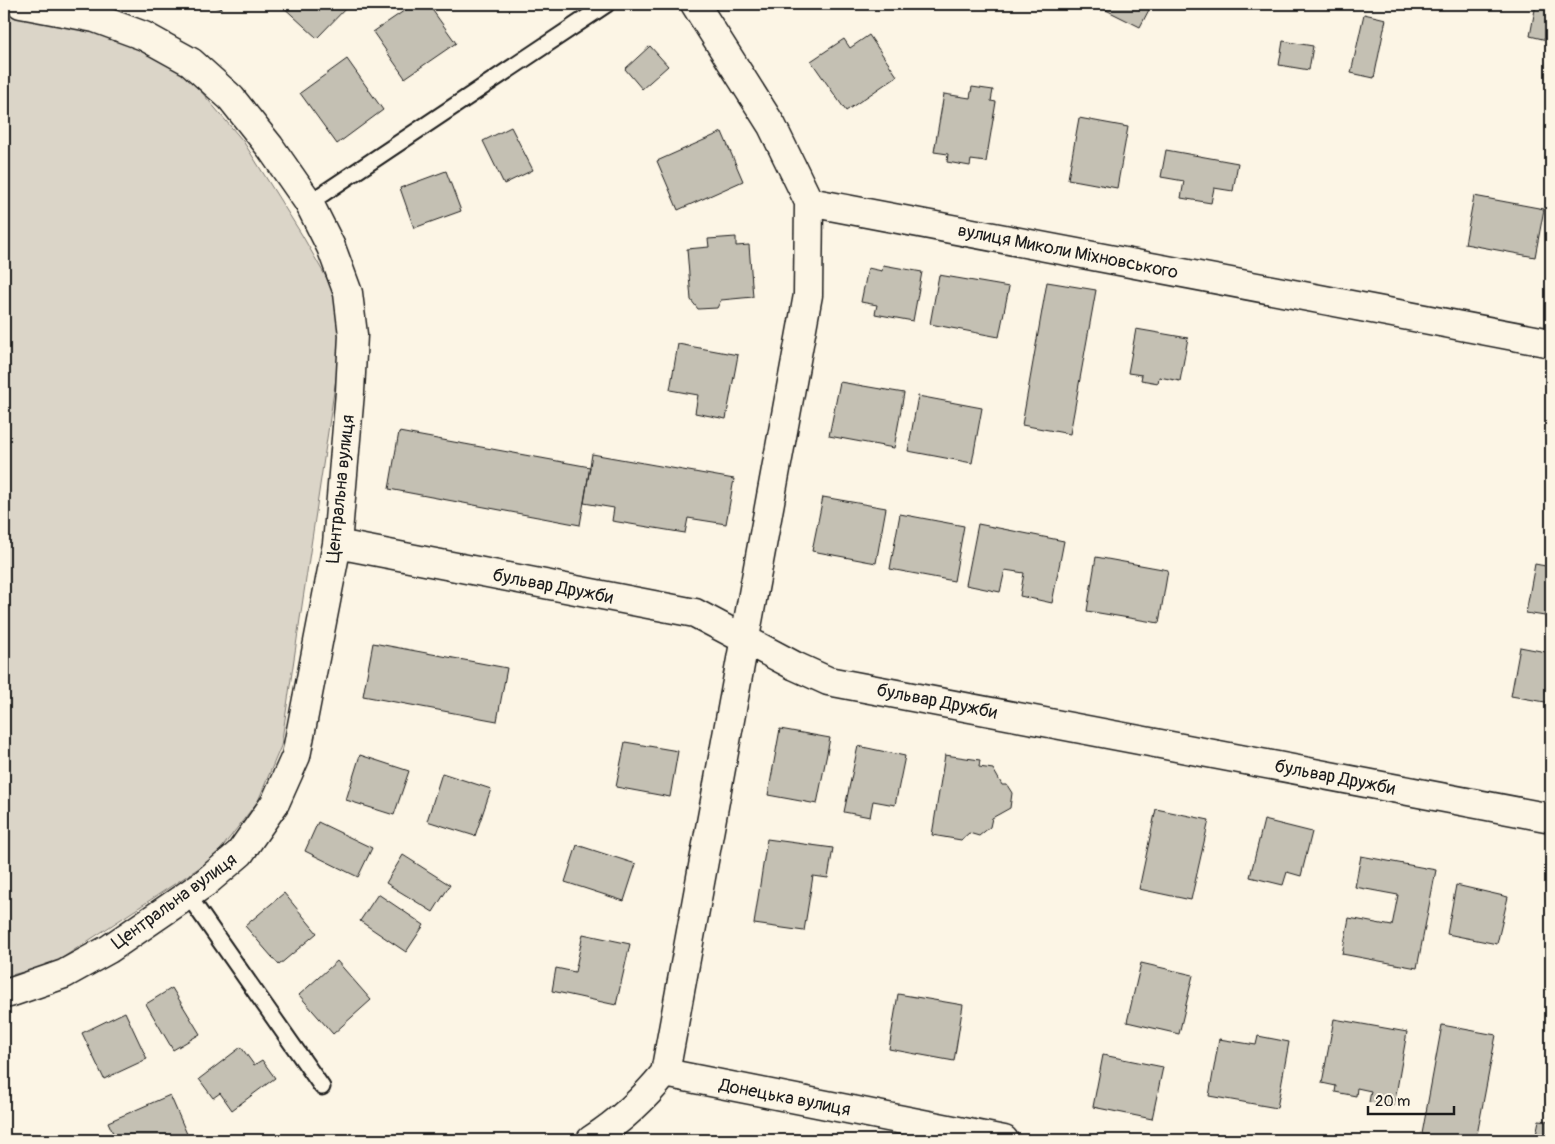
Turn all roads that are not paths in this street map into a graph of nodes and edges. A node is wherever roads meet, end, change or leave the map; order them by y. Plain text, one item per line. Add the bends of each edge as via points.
1 (21, 4) edge
2 (608, 4) edge
3 (695, 4) edge
4 (809, 202) junction
5 (309, 203) junction
6 (1551, 342) edge
7 (337, 544) junction
8 (744, 638) junction
9 (1551, 818) edge
10 (187, 894) junction
11 (4, 994) edge
12 (665, 1073) junction
13 (322, 1087) dead end
14 (591, 1140) edge
15 (1004, 1140) edge

1 - 5 street, Центральна вулиця via 95,18 144,36 191,62 231,98
2 - 5 lane
3 - 4 street via 772,126
4 - 6 street, вулиця Миколи Міхновського
4 - 8 street via 808,295
5 - 7 street, Центральна вулиця via 331,246 348,293 353,335
7 - 8 street, бульвар Дружби via 695,613
7 - 10 street, Центральна вулиця via 296,756 275,803 240,853
8 - 9 street, бульвар Дружби via 828,681
8 - 12 street
10 - 11 street, Центральна вулиця via 108,949 64,974
10 - 13 lane
12 - 14 street via 648,1094
12 - 15 street, Донецька вулиця

